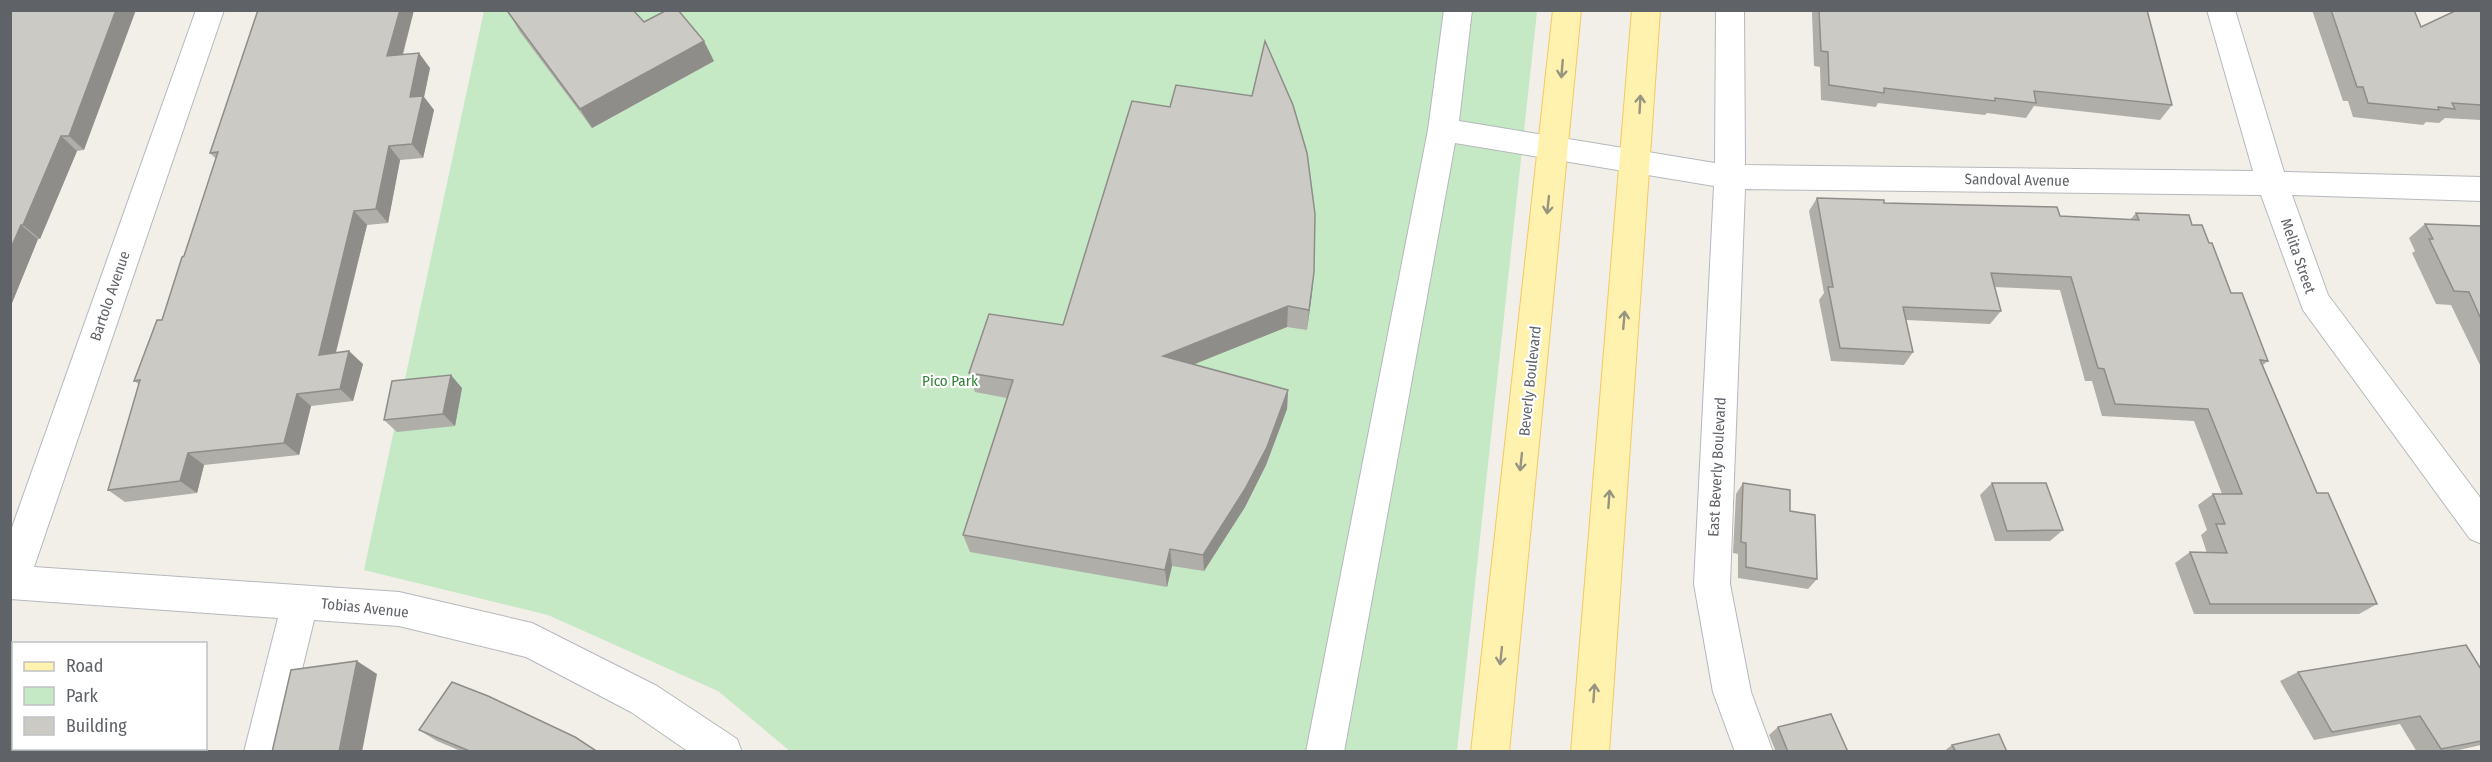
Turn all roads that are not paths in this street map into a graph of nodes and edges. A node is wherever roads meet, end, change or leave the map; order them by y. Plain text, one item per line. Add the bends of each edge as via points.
1 (210, 10) edge
2 (1458, 10) edge
3 (1567, 10) edge
4 (1646, 10) edge
5 (1730, 10) edge
6 (2221, 10) edge
7 (1443, 130) junction
8 (1554, 147) junction
9 (1636, 163) junction
10 (1731, 177) junction
11 (2272, 183) junction
12 (2481, 189) edge
13 (2481, 528) edge
14 (11, 582) edge
15 (300, 602) junction
16 (263, 752) edge
17 (723, 752) edge
18 (1325, 752) edge
19 (1490, 752) edge
20 (1590, 752) edge
21 (1754, 752) edge

1 - 14 street, Bartolo Avenue
2 - 7 street
3 -> 8 main road, Beverly Boulevard
9 -> 4 main road
5 - 10 street, East Beverly Boulevard
6 - 11 street, Melita Street
7 - 8 street, Sandoval Avenue
7 - 18 street
8 - 9 street, Sandoval Avenue
8 -> 19 main road, Beverly Boulevard
9 - 10 street, Sandoval Avenue
20 -> 9 main road
10 - 11 street, Sandoval Avenue
10 - 21 street, East Beverly Boulevard via 1712,584 1732,692
11 - 12 street, Sandoval Avenue
11 - 13 street, Melita Street via 2314,300
14 - 15 street, Tobias Avenue
15 - 16 street
15 - 17 street, Tobias Avenue via 399,609 532,641 644,699

